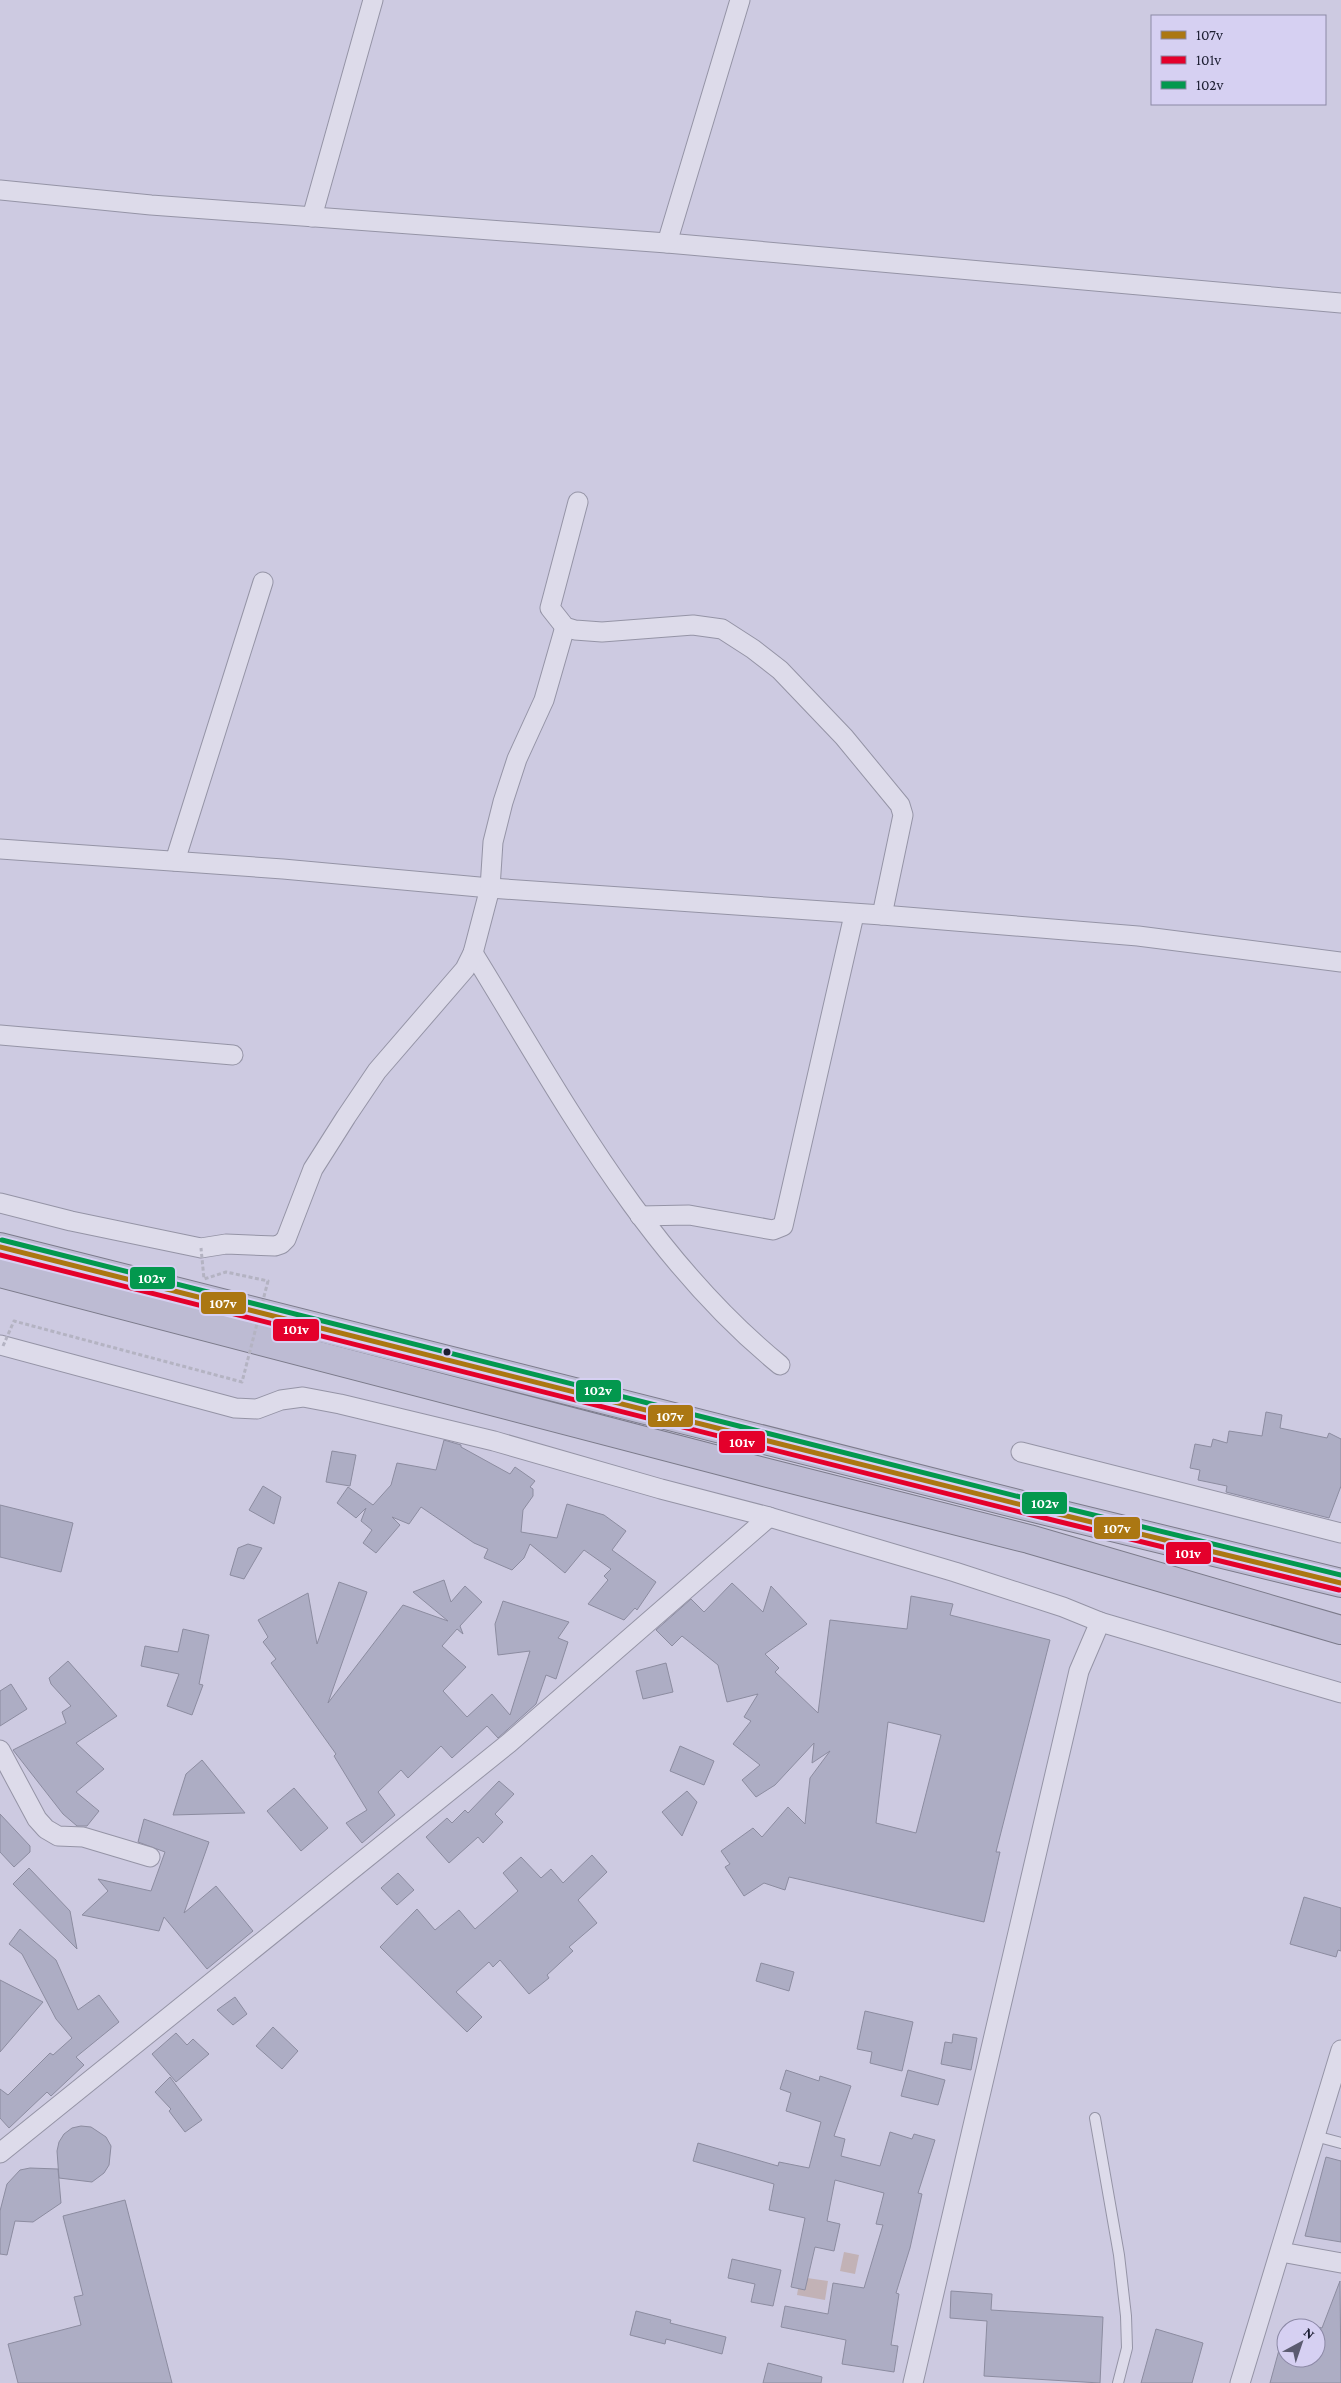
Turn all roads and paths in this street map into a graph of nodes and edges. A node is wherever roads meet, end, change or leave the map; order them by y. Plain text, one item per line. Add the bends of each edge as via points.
1 (373, 0) edge
2 (740, 0) edge
3 (0, 190) edge
4 (312, 217) junction
5 (667, 243) junction
6 (1341, 303) edge
7 (578, 502) dead end
8 (263, 582) dead end
9 (566, 627) junction
10 (0, 849) edge
11 (175, 861) junction
12 (490, 888) junction
13 (854, 915) junction
14 (882, 915) junction
15 (473, 953) junction
16 (1341, 962) edge
17 (0, 1036) edge
18 (233, 1055) dead end
19 (0, 1203) edge
20 (640, 1216) junction
21 (0, 1247) edge
22 (201, 1248) junction
23 (0, 1272) edge
24 (2, 1346) edge
25 (780, 1365) dead end
26 (1021, 1452) dead end
27 (769, 1517) junction
28 (1341, 1533) edge
29 (1341, 1583) edge
30 (1100, 1622) junction
31 (1341, 1630) edge
32 (1341, 1693) edge
33 (0, 1750) edge
34 (150, 1857) dead end
35 (1341, 2050) edge
36 (1095, 2118) dead end
37 (1315, 2136) junction
38 (1341, 2144) edge
39 (0, 2153) edge
40 (1281, 2252) junction
41 (1341, 2263) edge
42 (913, 2383) edge
43 (1118, 2383) edge
44 (1240, 2383) edge

1 - 4 street
2 - 5 street
3 - 4 street
4 - 5 street
5 - 6 street
7 - 9 street via 550,608
8 - 11 street
9 - 12 street via 544,700 517,759 503,802 493,842
9 - 14 street via 602,632 693,625 722,630 780,670 844,738 900,805 903,815
10 - 11 street
11 - 12 street
12 - 13 street
12 - 15 street
13 - 14 street
13 - 20 street via 783,1226 772,1230 689,1215
14 - 16 street via 1138,936
15 - 20 street via 594,1152
15 - 22 street via 466,969 377,1071 346,1117 313,1169 286,1239 275,1246 226,1244
17 - 18 street
19 - 22 street
20 - 25 street via 748,1339
21 - 29 highway
22 - 24 path, bridge via 204,1279 226,1272 268,1281 242,1382 14,1321
23 - 31 highway via 1029,1539
24 - 27 street via 235,1408 257,1409 281,1400 303,1397 340,1404 494,1441
26 - 28 street
27 - 30 street via 955,1572
27 - 39 street via 509,1743
30 - 32 street
30 - 42 street via 1079,1671
33 - 34 street via 37,1819 46,1829 58,1836 83,1837
35 - 37 street
36 - 43 lane via 1120,2255 1126,2316 1127,2348
37 - 38 lane
37 - 40 street
40 - 41 street
40 - 44 street

